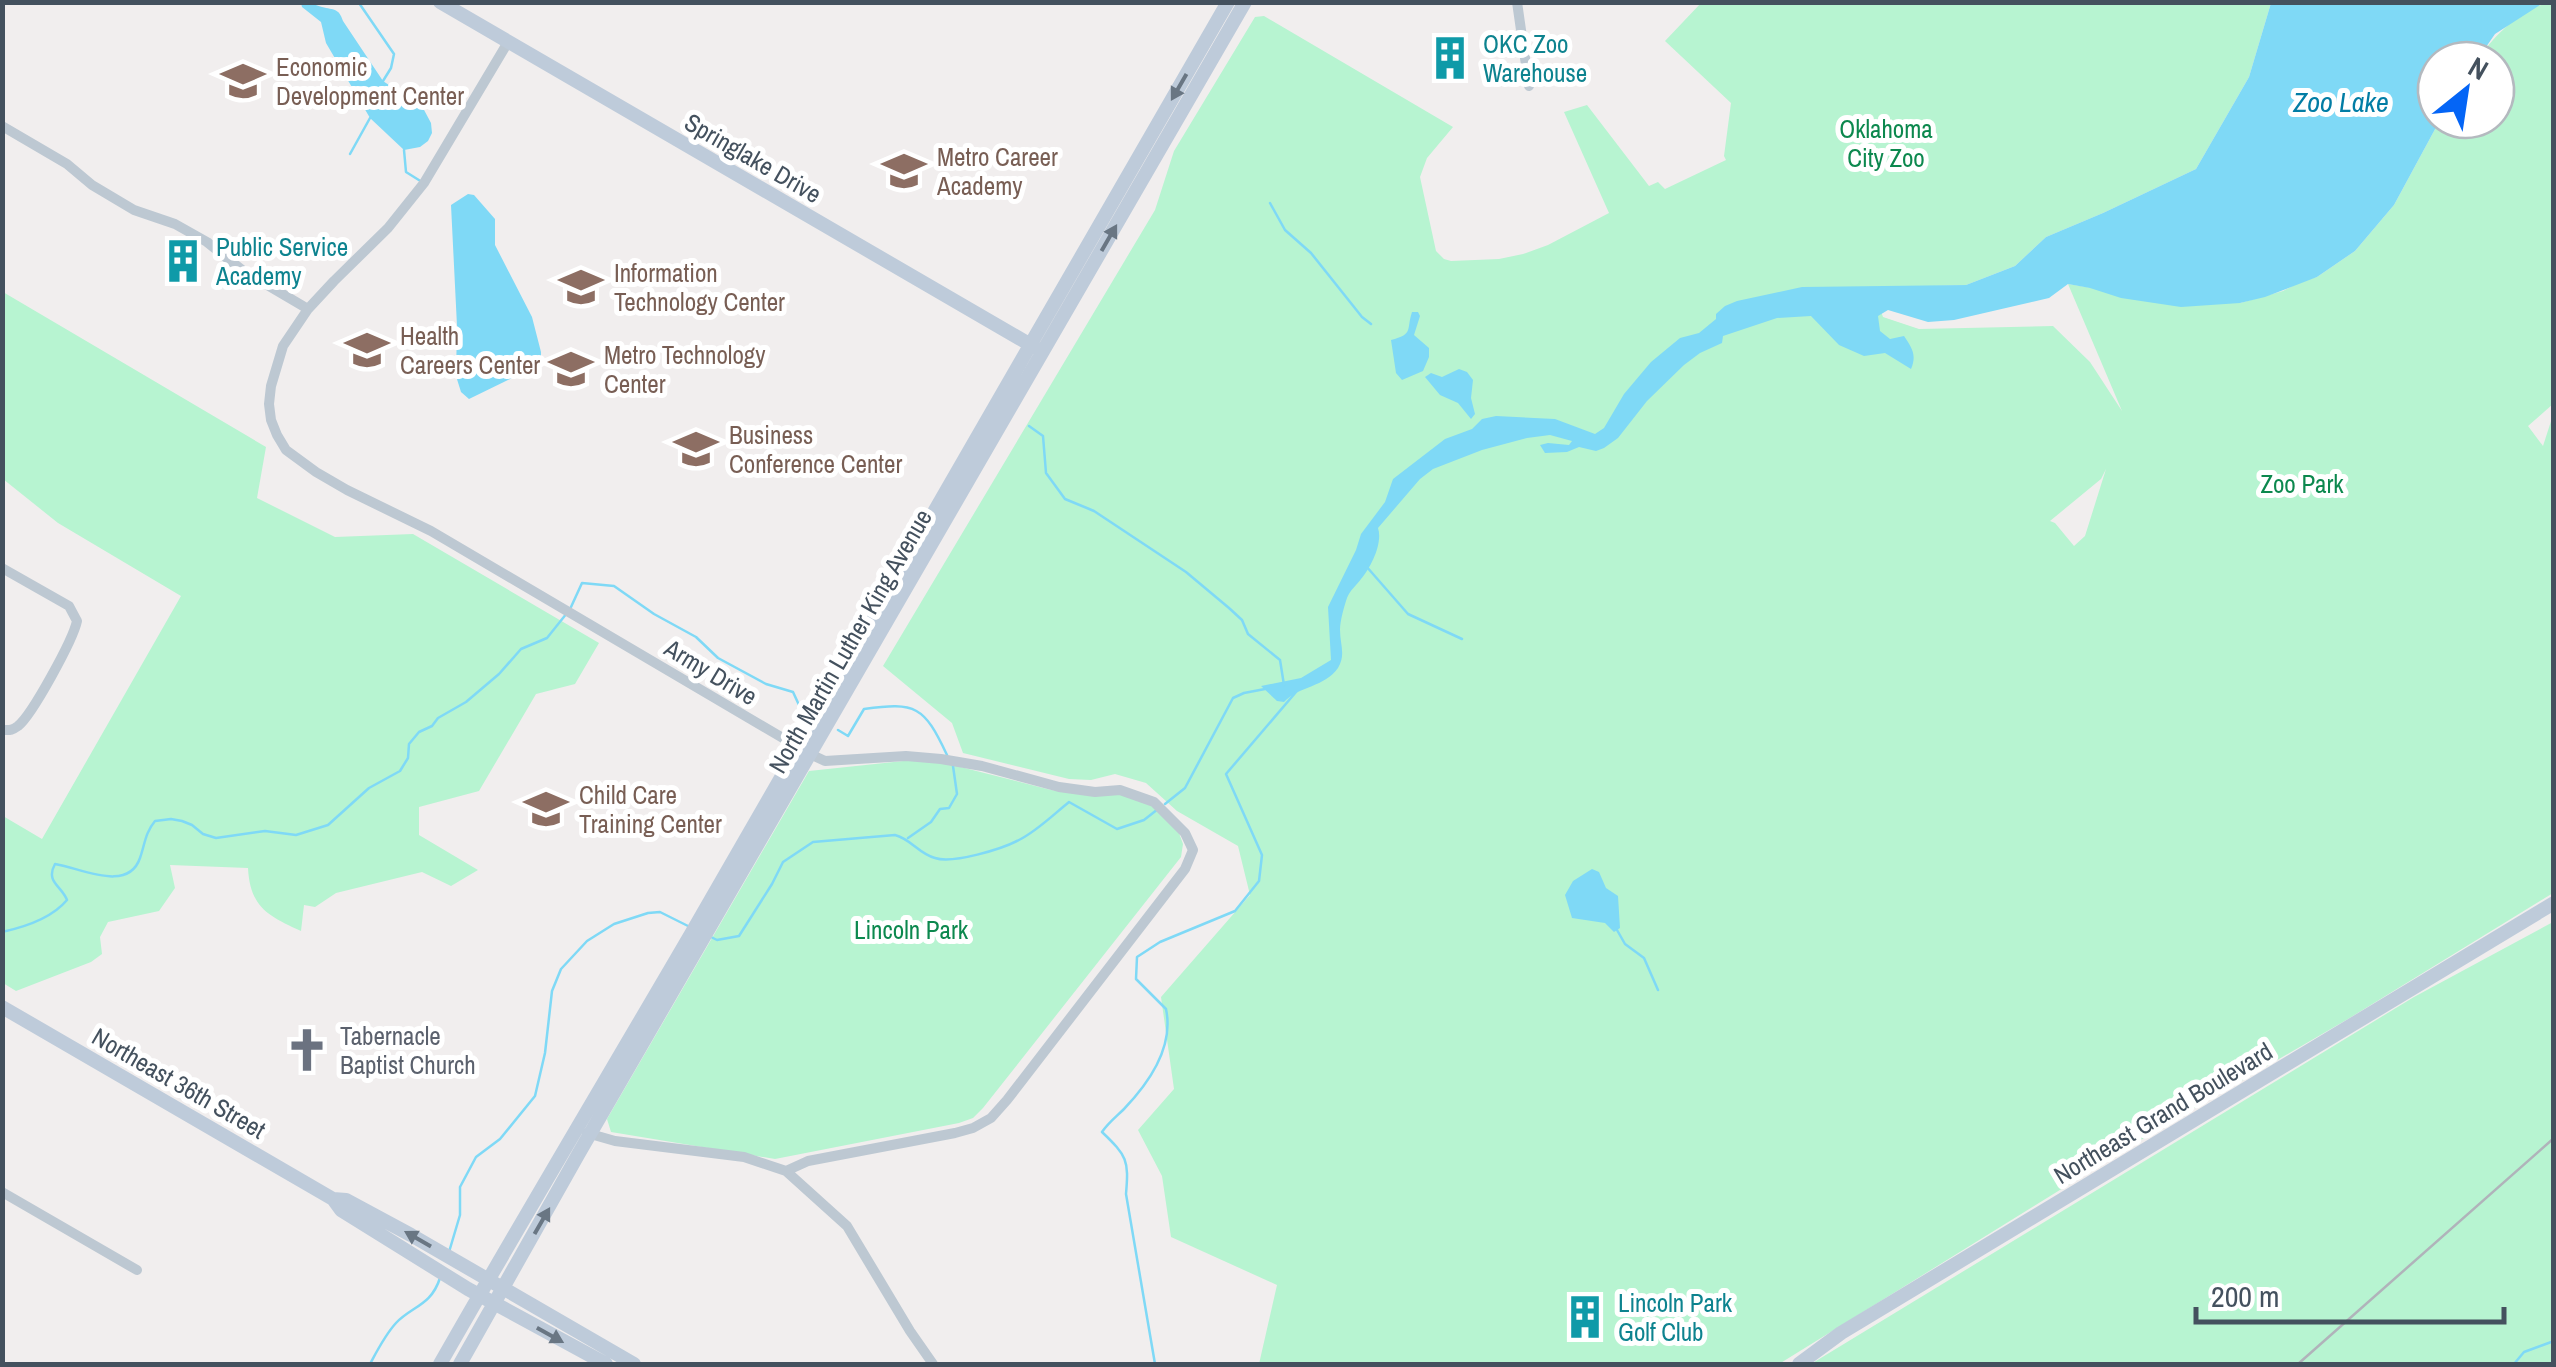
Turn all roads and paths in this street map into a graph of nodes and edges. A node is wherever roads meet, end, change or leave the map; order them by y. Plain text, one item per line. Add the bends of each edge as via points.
1 (440, 2) edge
2 (1228, 2) edge
3 (1245, 2) edge
4 (1517, 2) edge
5 (508, 42) junction
6 (1529, 86) dead end
7 (2, 126) edge
8 (308, 309) junction
9 (1037, 349) junction
10 (2, 568) edge
11 (6, 730) edge
12 (804, 751) junction
13 (2554, 904) edge
14 (2, 1006) edge
15 (583, 1131) junction
16 (786, 1171) junction
17 (2, 1192) edge
18 (333, 1200) junction
19 (137, 1270) dead end
20 (488, 1280) junction
21 (504, 1289) junction
22 (480, 1295) junction
23 (495, 1304) junction
24 (440, 1364) edge
25 (460, 1364) edge
26 (606, 1364) edge
27 (634, 1364) edge
28 (933, 1364) edge
29 (1799, 1364) edge

1 - 5 main road, Springlake Drive
2 -> 9 main road, North Martin Luther King Avenue
9 -> 3 main road, North Martin Luther King Avenue
4 - 6 street
5 - 8 street, Army Drive via 414,196
5 - 9 main road, Springlake Drive
7 - 8 street via 134,210 207,242
8 - 12 street, Army Drive via 283,346 270,386 276,435 297,460 431,531
9 - 12 main road, North Martin Luther King Avenue
10 - 11 street via 69,606 76,617 72,640 46,684 22,722
12 - 15 main road, North Martin Luther King Avenue
12 - 16 street, Army Drive via 825,761 942,759 1059,787 1120,790 1154,802 1193,850 1185,869 991,1118 955,1133
13 - 29 main road, Northeast Grand Boulevard
14 - 18 main road, Northeast 36th Street
15 - 16 street
15 - 20 main road, North Martin Luther King Avenue via 542,1186
21 -> 15 main road, North Martin Luther King Avenue
16 - 28 street via 847,1226
17 - 19 street
20 -> 18 main road, Northeast 36th Street via 346,1200
18 - 22 main road, Northeast 36th Street
20 - 21 main road, Northeast 36th Street
20 - 22 main road
21 - 23 main road, North Martin Luther King Avenue
21 - 27 main road, Northeast 36th Street
22 - 23 main road, Northeast 36th Street
22 - 24 main road
23 - 25 main road
23 -> 26 main road, Northeast 36th Street

